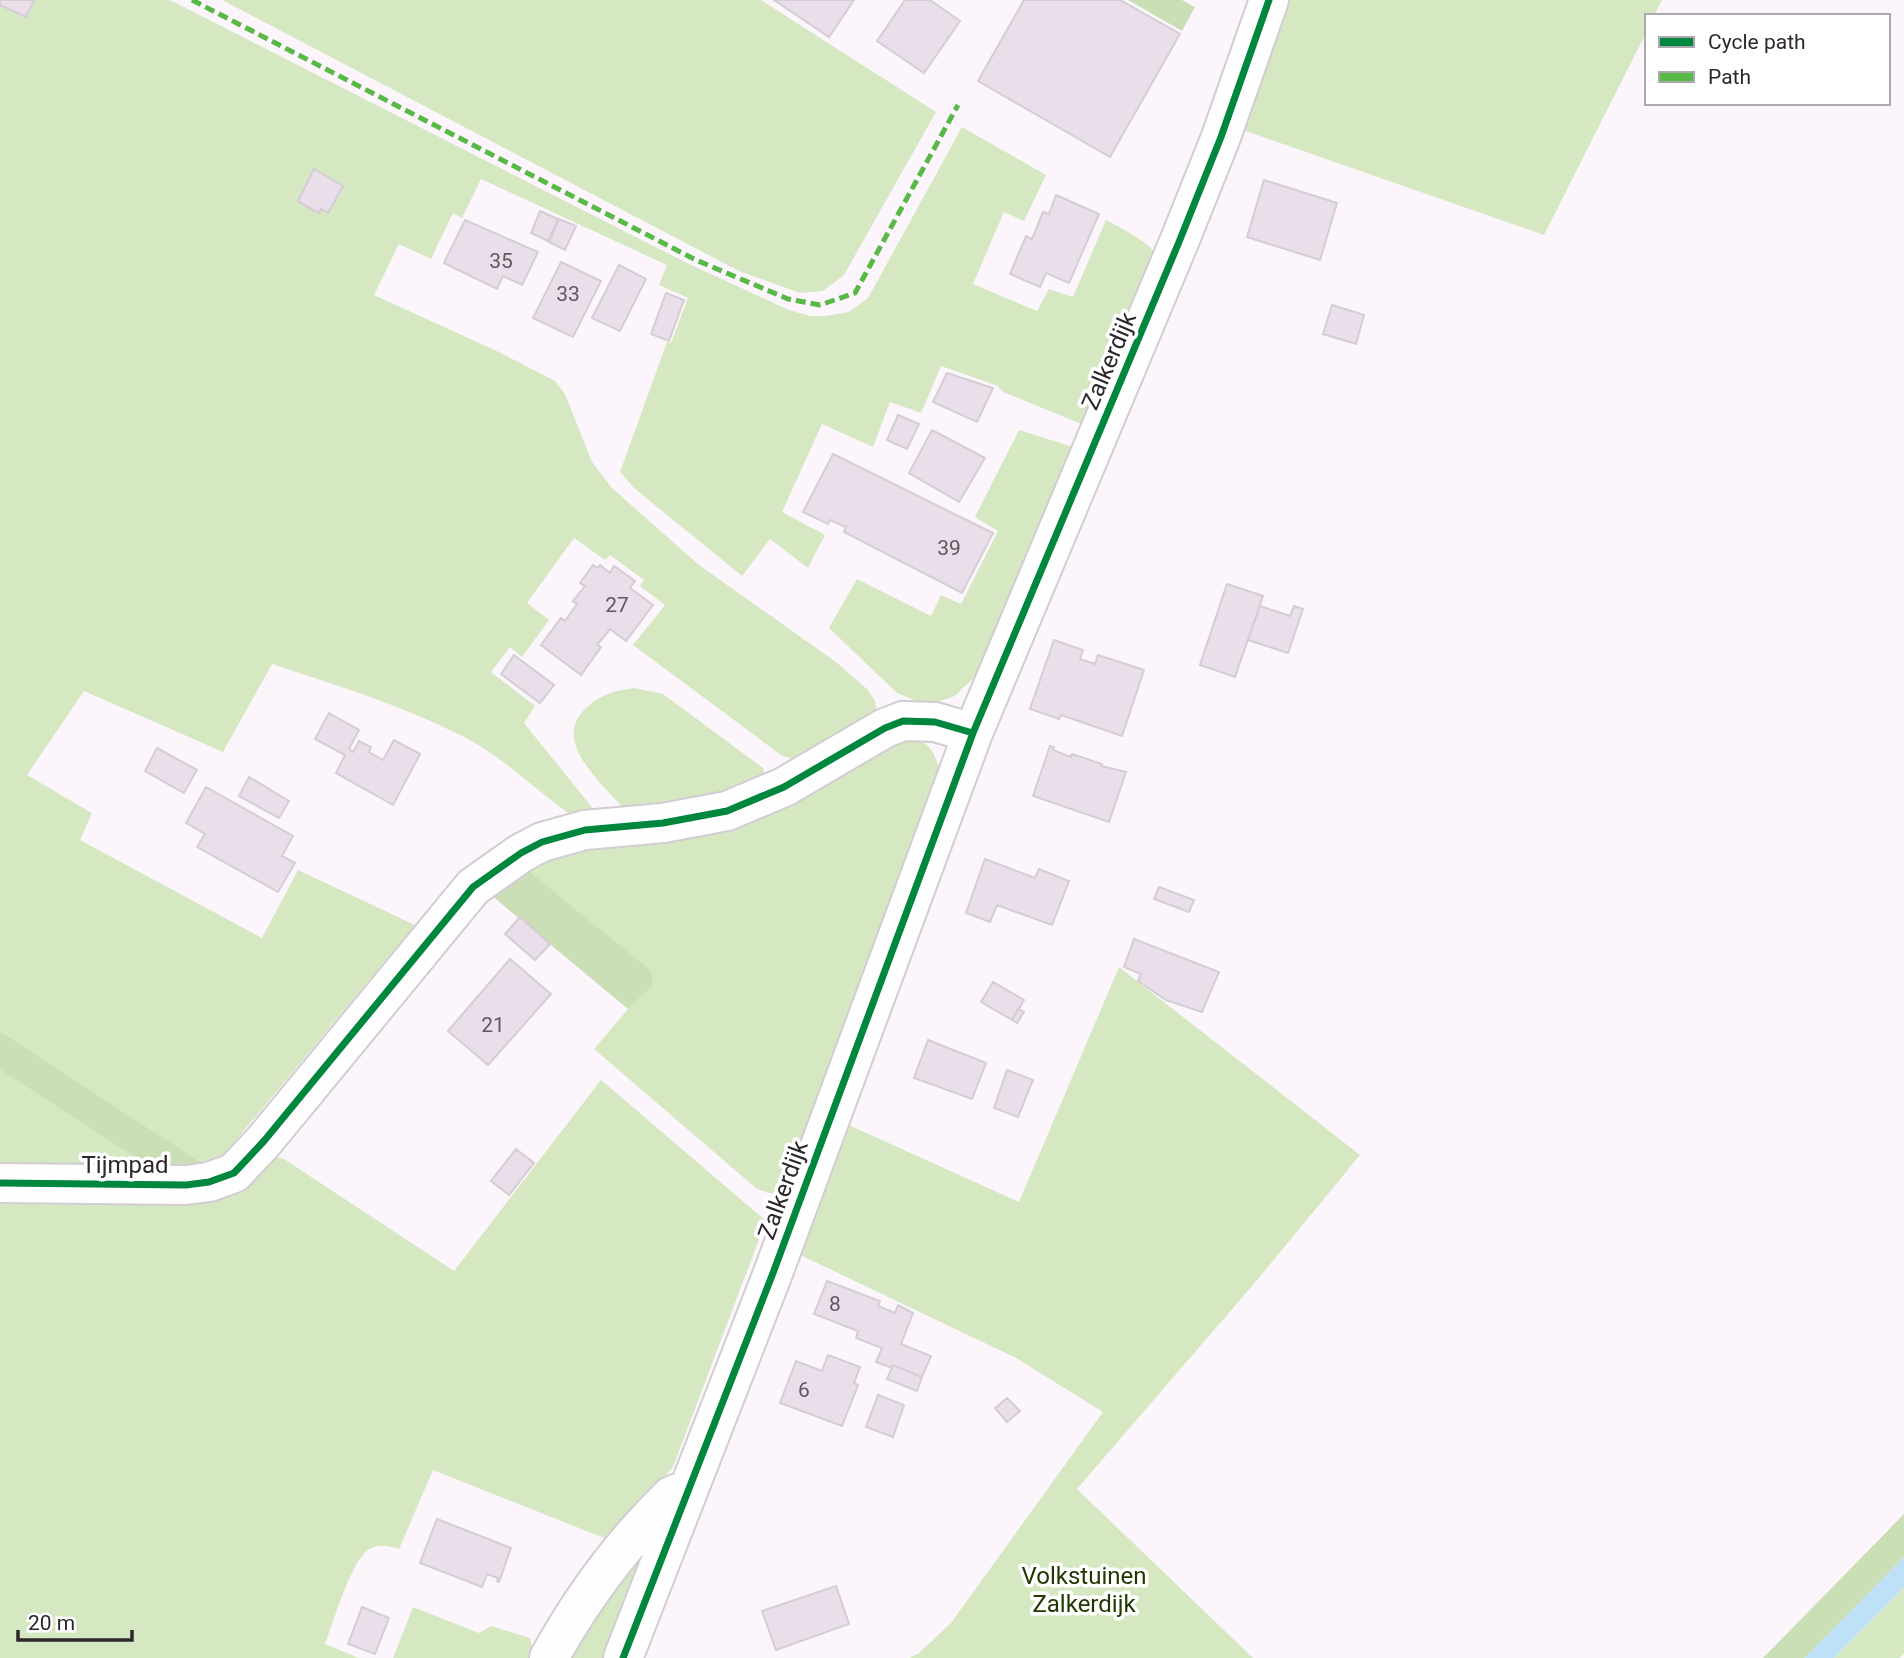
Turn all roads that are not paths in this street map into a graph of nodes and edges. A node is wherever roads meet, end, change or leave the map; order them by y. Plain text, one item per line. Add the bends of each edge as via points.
1 (1269, 0) edge
2 (973, 733) junction
3 (0, 1183) edge
4 (687, 1493) junction
5 (550, 1658) edge
6 (623, 1658) edge

1 - 2 street, Zalkerdijk via 1179,242
2 - 3 street, Tijmpad via 935,722 903,721 785,787 727,811 663,824 585,830 521,853 473,887 243,1164 223,1179 186,1185
2 - 4 street, Zalkerdijk
4 - 5 street via 671,1496 636,1531 596,1583
4 - 6 street, Zalkerdijk

